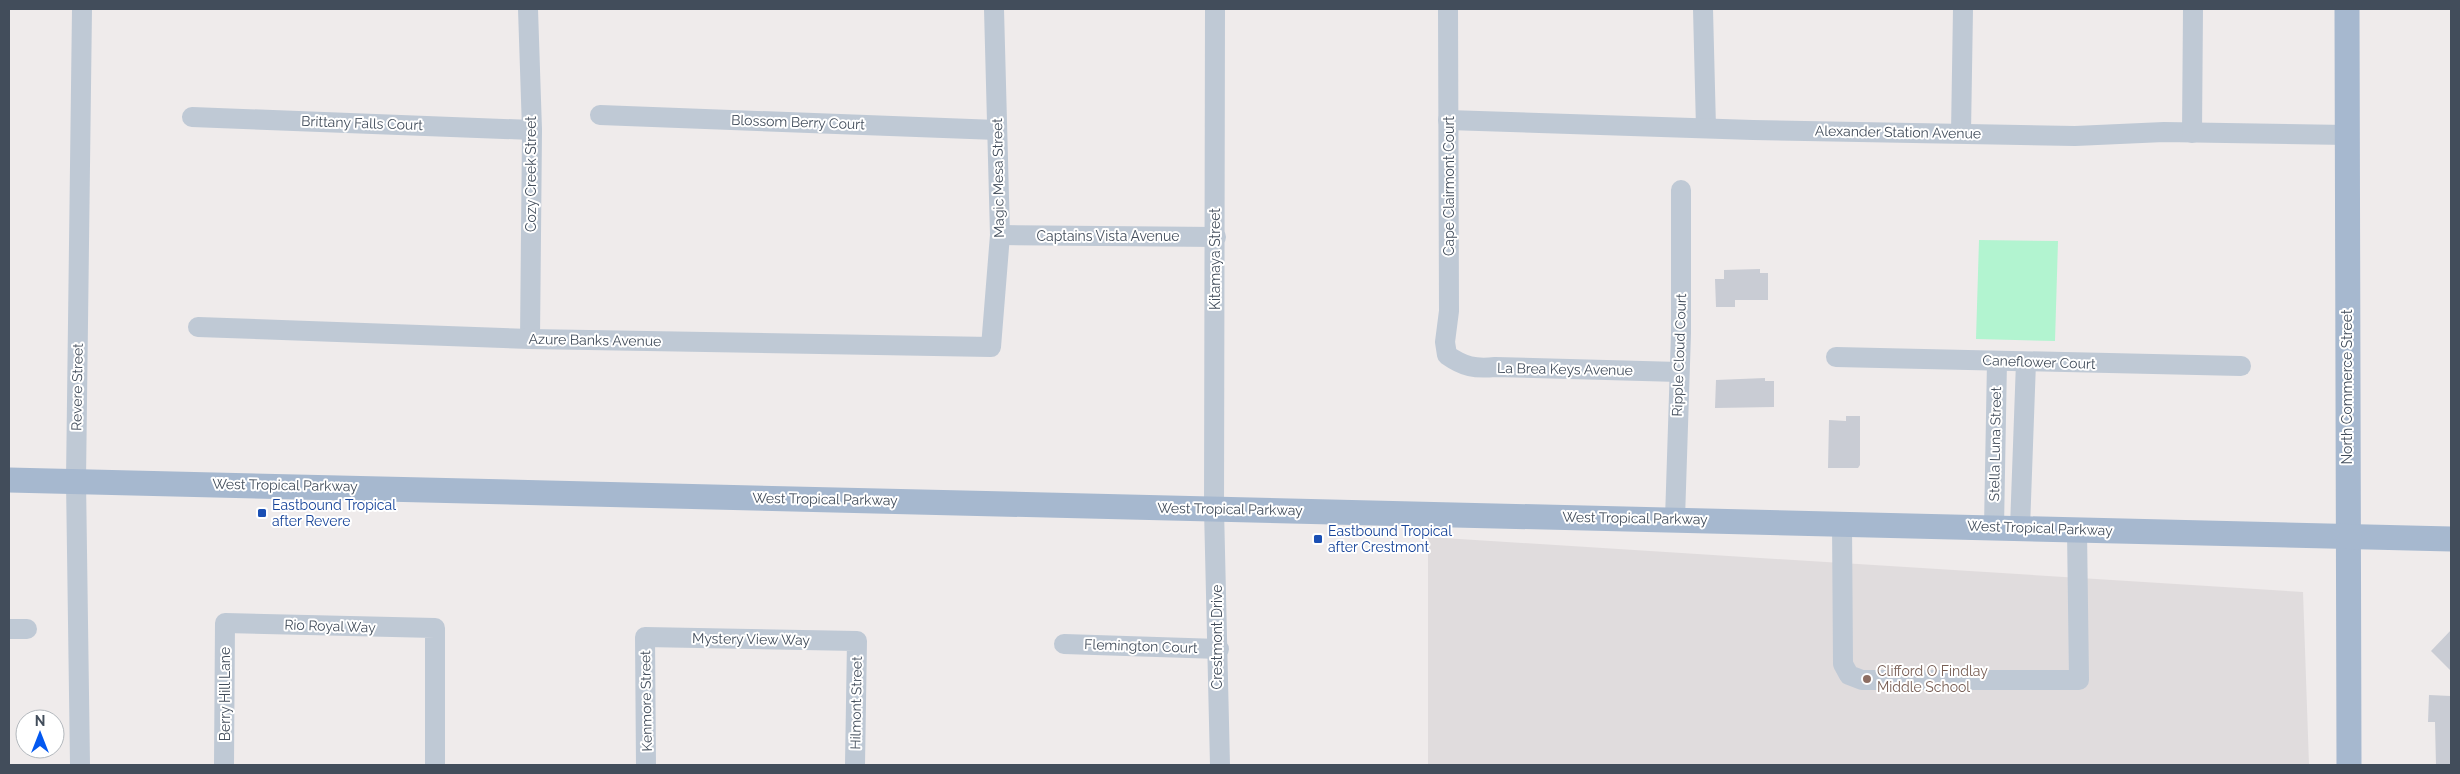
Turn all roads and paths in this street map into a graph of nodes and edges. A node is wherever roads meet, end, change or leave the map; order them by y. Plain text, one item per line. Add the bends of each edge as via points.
1 (82, 9) edge
2 (528, 9) edge
3 (994, 9) edge
4 (1215, 9) edge
5 (1448, 9) edge
6 (1703, 9) edge
7 (1963, 9) edge
8 (2193, 9) edge
9 (2347, 9) edge
10 (600, 115) dead end
11 (192, 117) dead end
12 (1448, 120) junction
13 (1706, 128) junction
14 (532, 130) junction
15 (997, 130) junction
16 (1961, 133) junction
17 (2192, 133) junction
18 (2347, 135) junction
19 (1681, 190) dead end
20 (1000, 235) junction
21 (1216, 237) junction
22 (198, 327) dead end
23 (530, 339) junction
24 (992, 347) joint
25 (1836, 357) dead end
26 (1454, 360) joint
27 (1997, 361) junction
28 (2026, 362) junction
29 (2241, 366) dead end
30 (1679, 372) junction
31 (9, 480) edge
32 (76, 480) junction
33 (1214, 509) junction
34 (1675, 519) junction
35 (1842, 523) junction
36 (1994, 527) junction
37 (2020, 528) junction
38 (2077, 530) junction
39 (2348, 537) junction
40 (2451, 539) edge
41 (225, 623) joint
42 (645, 637) joint
43 (857, 641) joint
44 (1064, 644) dead end
45 (1219, 649) junction
46 (80, 765) edge
47 (224, 765) edge
48 (435, 765) edge
49 (646, 765) edge
50 (855, 765) edge
51 (1220, 765) edge
52 (2349, 765) edge

1 - 32 street, Revere Street
2 - 14 street, Cozy Creek Street
3 - 15 street, Magic Mesa Street
4 - 21 street, Kitamaya Street
5 - 12 street, Cape Clairmont Court
6 - 13 street
7 - 16 street
8 - 17 street
9 - 18 main road, North Commerce Street
10 - 15 street, Blossom Berry Court
11 - 14 street, Brittany Falls Court
12 - 13 street, Alexander Station Avenue
12 - 26 street, Cape Clairmont Court via 1449,311 1445,342 1447,355
13 - 16 street, Alexander Station Avenue
14 - 23 street, Cozy Creek Street
15 - 20 street, Magic Mesa Street
16 - 17 street, Alexander Station Avenue via 2075,136
17 - 18 street, Alexander Station Avenue
18 - 39 main road, North Commerce Street
19 - 30 street, Ripple Cloud Court
20 - 21 street, Captains Vista Avenue
20 - 24 street, Magic Mesa Street
21 - 33 street, Kitamaya Street
22 - 23 street, Azure Banks Avenue
23 - 24 street, Azure Banks Avenue
25 - 27 street, Caneflower Court
26 - 30 street, La Brea Keys Avenue via 1472,369
27 - 28 street, Caneflower Court
27 - 36 street, Stella Luna Street
28 - 29 street, Caneflower Court
28 - 37 street, Stella Luna Street
30 - 34 street, Ripple Cloud Court
31 - 32 main road, West Tropical Parkway
32 - 33 main road, West Tropical Parkway
32 - 46 street, Revere Street
33 - 34 main road, West Tropical Parkway
33 - 45 street, Crestmont Drive
34 - 35 main road, West Tropical Parkway
35 - 36 main road, West Tropical Parkway
35 - 38 street via 1843,664 1849,676 1862,680 2078,680
36 - 37 main road, West Tropical Parkway
37 - 38 main road, West Tropical Parkway
38 - 39 main road, West Tropical Parkway
39 - 40 main road, West Tropical Parkway
39 - 52 main road, North Commerce Street
41 - 47 street, Berry Hill Lane
41 - 48 street, Rio Royal Way via 435,628
42 - 43 street, Mystery View Way
42 - 49 street, Kenmore Street
43 - 50 street, Hilmont Street
44 - 45 street, Flemington Court
45 - 51 street, Crestmont Drive

